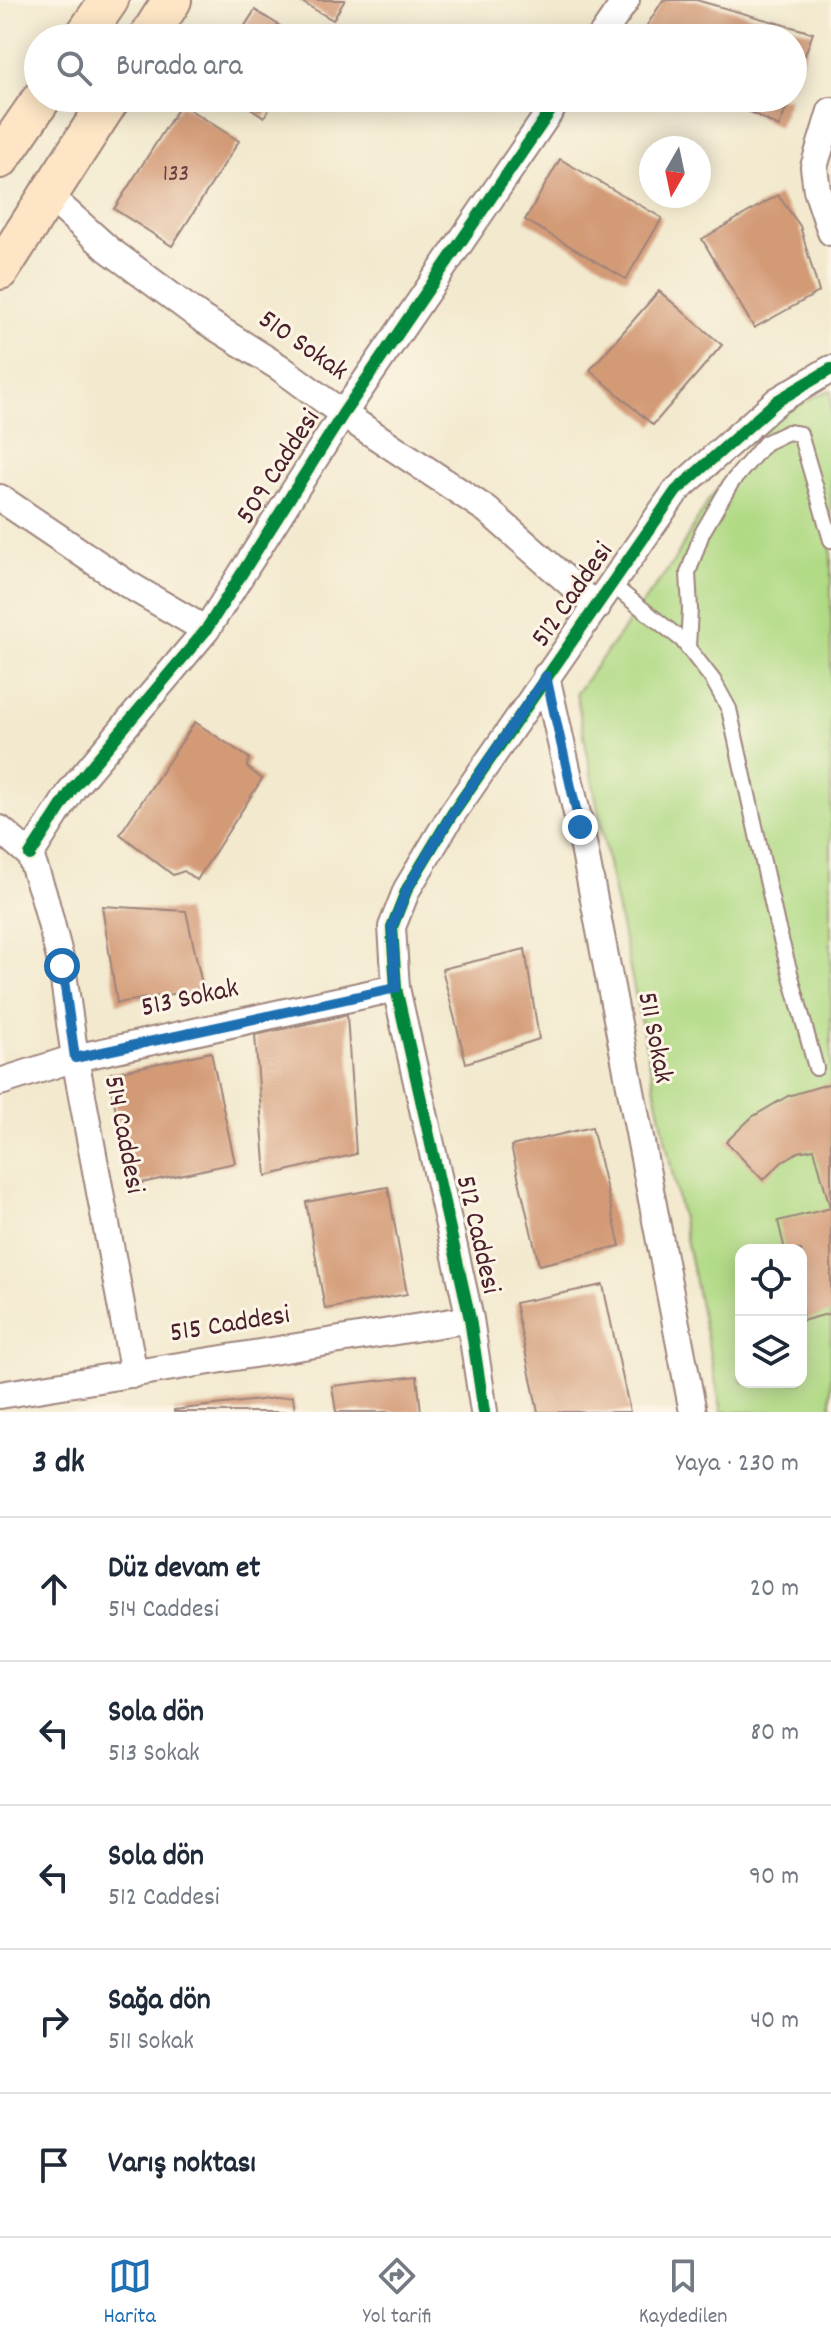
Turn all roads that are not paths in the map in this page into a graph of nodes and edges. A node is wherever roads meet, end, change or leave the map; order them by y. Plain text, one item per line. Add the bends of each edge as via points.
1 (109, 0) edge
2 (172, 0) edge
3 (626, 0) edge
4 (93, 24) edge
5 (157, 24) edge
6 (610, 24) edge
7 (831, 111) edge
8 (32, 112) edge
9 (102, 112) edge
10 (549, 112) edge
11 (0, 159) edge
12 (49, 196) junction
13 (831, 232) edge
14 (0, 270) edge
15 (831, 369) edge
16 (343, 414) junction
17 (0, 498) edge
18 (831, 540) edge
19 (612, 585) junction
20 (597, 607) junction
21 (206, 630) junction
22 (688, 647) junction
23 (546, 676) junction
24 (0, 829) edge
25 (30, 855) junction
26 (396, 988) junction
27 (75, 1058) junction
28 (816, 1068) dead end
29 (0, 1082) edge
30 (470, 1319) junction
31 (134, 1374) junction
32 (0, 1395) edge
33 (484, 1412) edge
34 (693, 1412) edge

1 - 4 main road
2 - 5 main road
3 - 6 street
7 - 13 street via 814,167
8 - 11 main road
9 - 12 main road
10 - 16 street, 509 Caddesi
12 - 14 main road
12 - 16 street, 510 Sokak via 108,249 201,318
15 - 19 street, 512 Caddesi via 777,401 676,491
16 - 20 street, 510 Sokak via 487,510
16 - 21 street, 509 Caddesi
17 - 21 street
18 - 22 lane via 800,434 788,432 765,443 731,483 702,533 688,573
19 - 20 street, 512 Caddesi
19 - 22 lane
20 - 23 street, 512 Caddesi
21 - 25 street, 509 Caddesi via 73,788
22 - 28 lane via 729,709 777,925
23 - 26 street, 512 Caddesi via 407,889 392,927
23 - 34 street, 511 Sokak
24 - 25 street
25 - 27 street, 514 Caddesi via 62,966
26 - 27 street, 513 Sokak
26 - 30 street, 512 Caddesi
27 - 29 street, 513 Sokak
27 - 31 street, 514 Caddesi
30 - 31 street, 515 Caddesi
30 - 33 street, 512 Caddesi
31 - 32 street, 515 Caddesi

